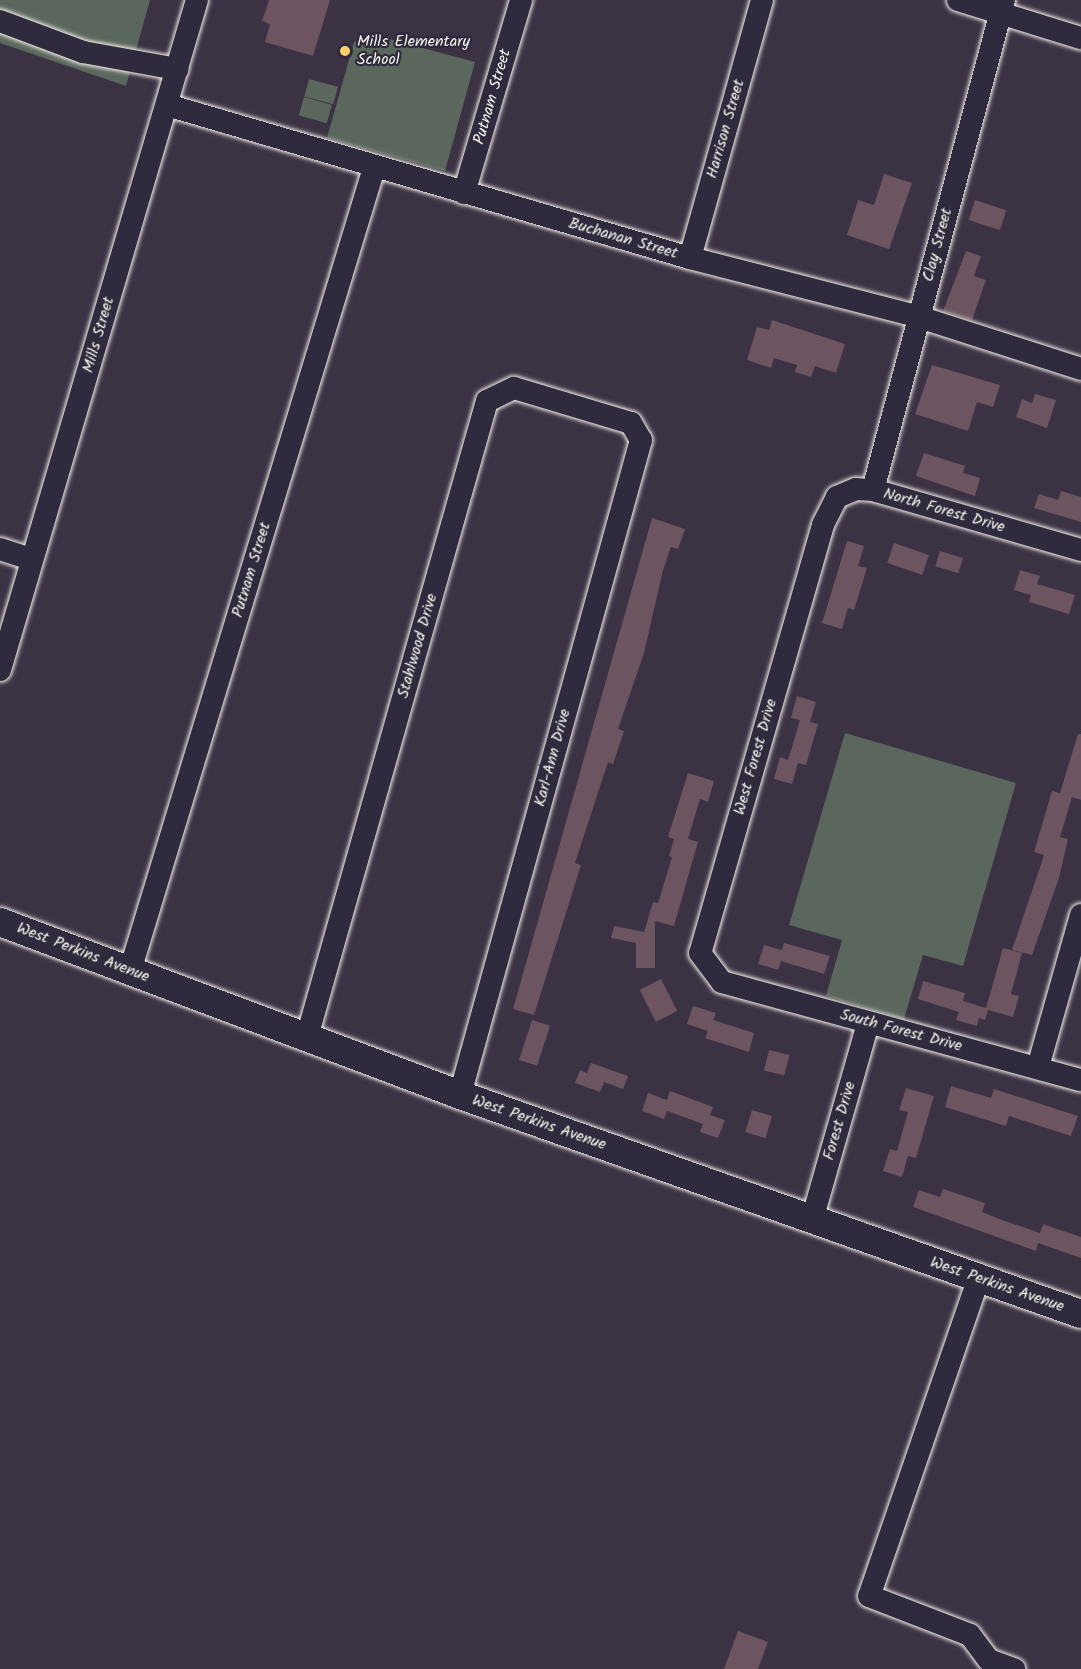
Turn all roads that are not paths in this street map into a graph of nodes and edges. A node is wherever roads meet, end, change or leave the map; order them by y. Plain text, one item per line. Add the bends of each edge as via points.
1 (197, 0) edge
2 (521, 0) edge
3 (762, 0) edge
4 (958, 0) edge
5 (1002, 6) edge
6 (0, 21) edge
7 (1081, 38) edge
8 (177, 69) junction
9 (167, 105) junction
10 (374, 168) junction
11 (464, 193) junction
12 (690, 258) junction
13 (919, 317) junction
14 (1081, 369) edge
15 (631, 423) joint
16 (873, 490) junction
17 (823, 525) joint
18 (0, 549) edge
19 (1081, 550) edge
20 (31, 558) junction
21 (0, 670) edge
22 (1081, 915) edge
23 (0, 922) edge
24 (130, 971) junction
25 (722, 982) joint
26 (868, 1023) junction
27 (307, 1037) junction
28 (1038, 1067) junction
29 (1081, 1080) edge
30 (459, 1095) junction
31 (812, 1220) junction
32 (978, 1280) junction
33 (1081, 1314) edge
34 (1014, 1669) edge

1 - 8 street, Mills Street
2 - 11 street, Putnam Street
3 - 12 street, Harrison Street
4 - 5 street
5 - 7 street
5 - 13 street, Clay Street
6 - 8 street via 83,52
8 - 9 street, Mills Street
9 - 10 street, Buchanan Street
9 - 20 street, Mills Street
10 - 11 street, Buchanan Street
10 - 24 street, Putnam Street
11 - 12 street, Buchanan Street
12 - 13 street, Buchanan Street
13 - 14 street, Buchanan Street
13 - 16 street, Clay Street
15 - 27 street, Stahlwood Drive via 514,388 487,401
15 - 30 street, Karl-Ann Drive via 641,440
16 - 17 street, North Forest Drive via 856,489 837,497
16 - 19 street, North Forest Drive
17 - 25 street, West Forest Drive via 700,953
18 - 20 street
20 - 21 street, Mills Street
22 - 28 street
23 - 24 main road, West Perkins Avenue
24 - 27 main road, West Perkins Avenue
25 - 26 street, South Forest Drive
26 - 28 street, South Forest Drive
26 - 31 street, Forest Drive
27 - 30 main road, West Perkins Avenue
28 - 29 street, South Forest Drive
30 - 31 main road, West Perkins Avenue
31 - 32 main road, West Perkins Avenue
32 - 33 main road, West Perkins Avenue
32 - 34 street via 869,1596 970,1635 988,1660

